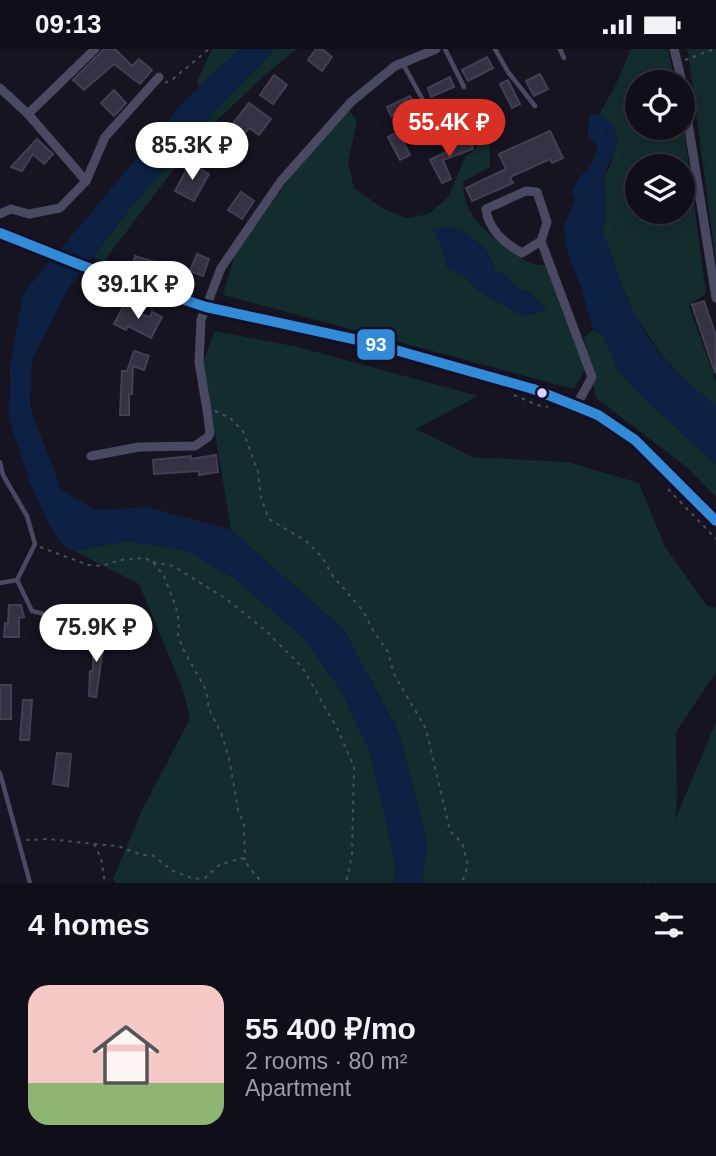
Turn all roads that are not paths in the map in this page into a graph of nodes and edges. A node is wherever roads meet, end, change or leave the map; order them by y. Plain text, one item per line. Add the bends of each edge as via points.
1 (95, 49) edge
2 (436, 49) edge
3 (445, 49) edge
4 (495, 49) edge
5 (560, 49) edge
6 (674, 49) edge
7 (564, 58) dead end
8 (402, 63) junction
9 (680, 70) edge
10 (159, 77) dead end
11 (464, 87) dead end
12 (0, 88) edge
13 (535, 106) dead end
14 (429, 111) dead end
15 (28, 114) junction
16 (691, 140) edge
17 (86, 181) junction
18 (0, 214) edge
19 (0, 233) edge
20 (541, 241) junction
21 (716, 298) edge
22 (205, 307) junction
23 (576, 406) junction
24 (92, 456) dead end
25 (0, 462) edge
26 (716, 521) edge
27 (17, 580) junction
28 (0, 583) edge
29 (71, 621) dead end
30 (0, 773) edge
31 (30, 883) edge

1 - 15 street
2 - 8 street
3 - 11 lane
4 - 13 lane
5 - 7 lane
6 - 9 street
8 - 14 lane
8 - 22 street via 351,102 281,181 221,268
10 - 17 street via 105,137
12 - 15 street
15 - 17 street
16 - 21 street
17 - 18 street via 60,208 29,214 11,209
19 - 22 main road
20 - 20 street via 547,222 537,192 526,191 486,209 487,218 506,244 522,253
20 - 23 street via 592,377
22 - 23 main road via 367,342 533,389
22 - 24 street via 199,362 208,437 195,446 139,447
23 - 26 main road via 635,440
25 - 27 lane via 27,516 35,544
27 - 28 lane
27 - 29 lane via 32,611
30 - 31 lane

